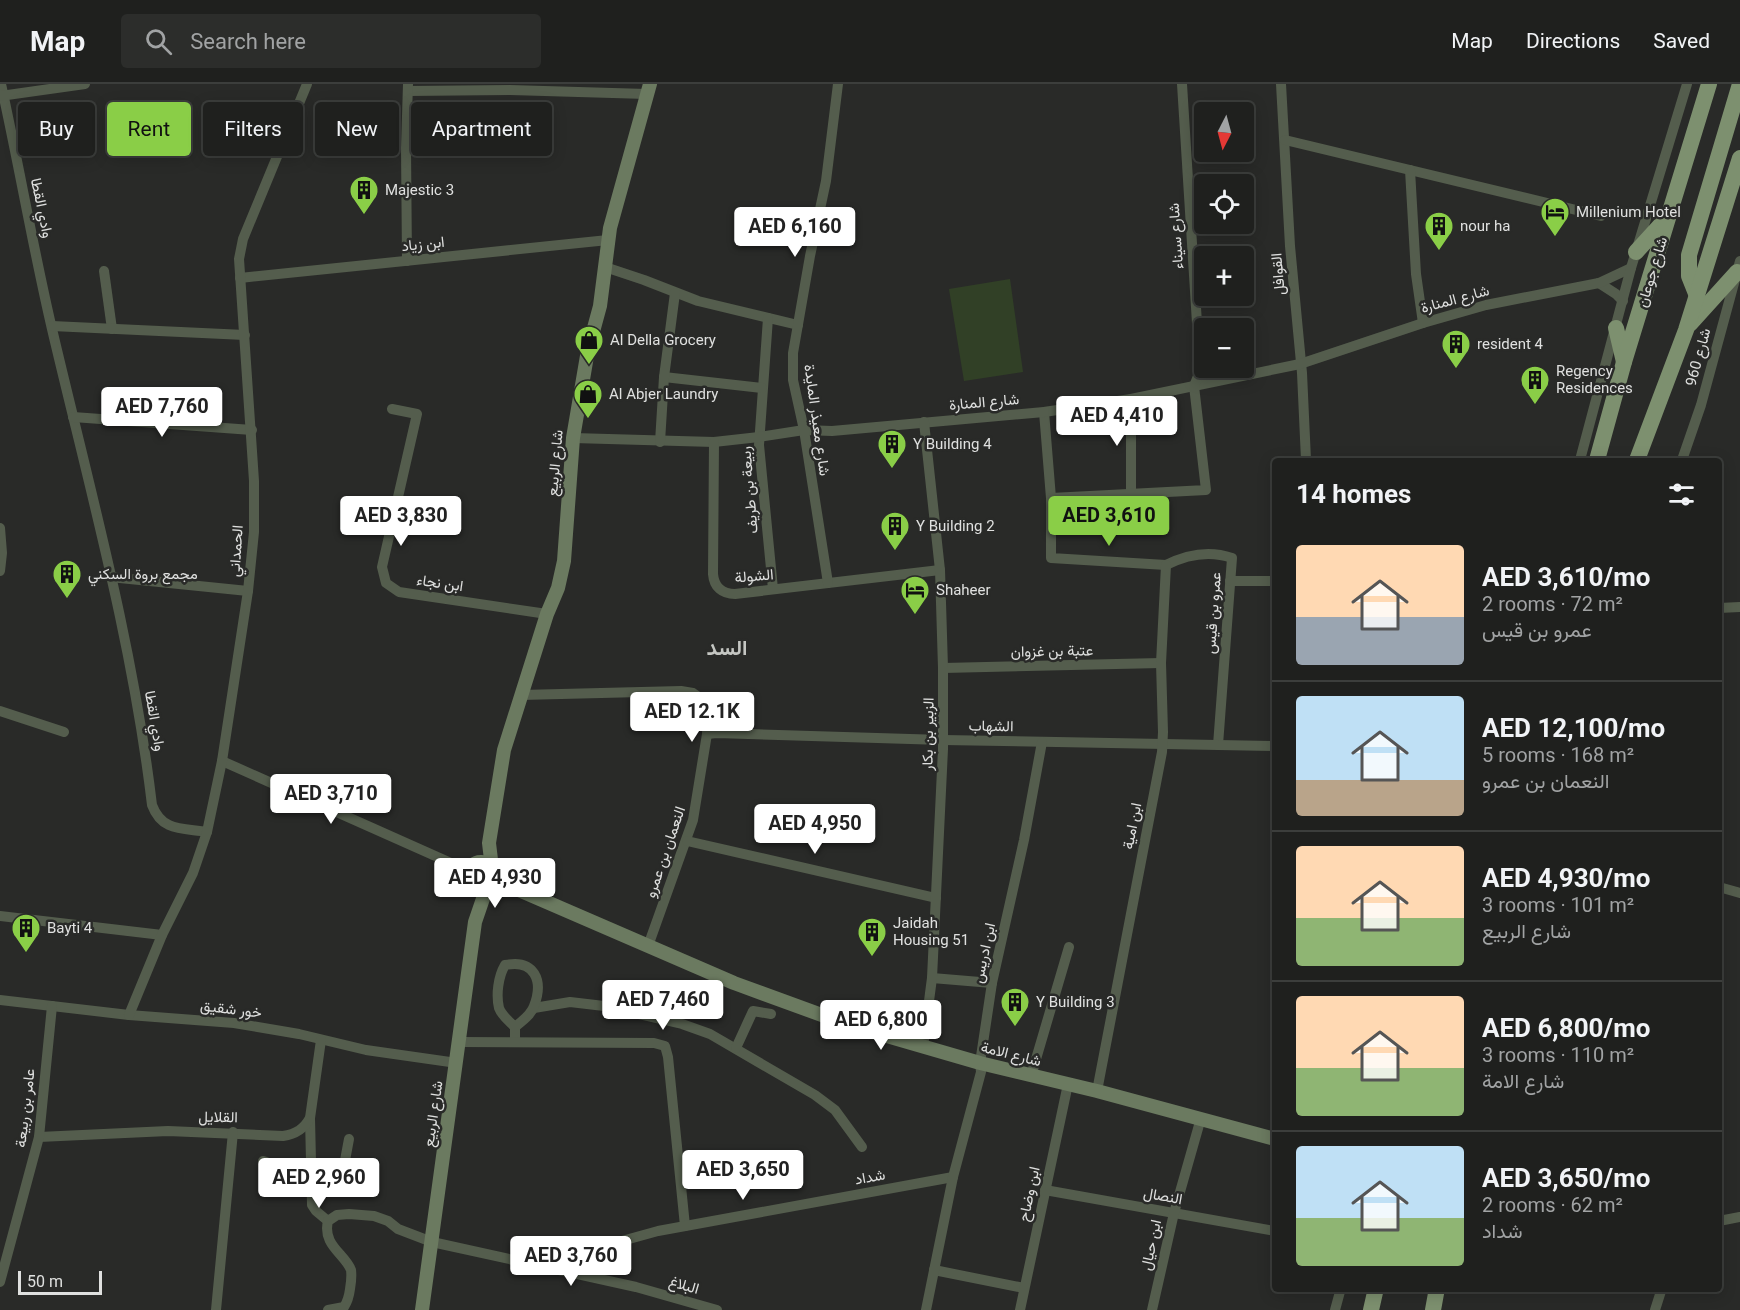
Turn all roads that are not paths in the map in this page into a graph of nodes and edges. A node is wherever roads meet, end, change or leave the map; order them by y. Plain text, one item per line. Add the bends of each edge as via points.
1 (85, 84) edge
2 (307, 84) edge
3 (838, 84) edge
4 (1182, 84) edge
5 (1281, 84) edge
6 (1687, 84) edge
7 (1709, 84) edge
8 (1740, 84) edge
9 (408, 87) edge
10 (648, 89) edge
11 (2, 92) edge
12 (1286, 140) junction
13 (1740, 158) edge
14 (1410, 170) junction
15 (1670, 215) junction
16 (1601, 216) dead end
17 (608, 240) junction
18 (1634, 260) junction
19 (407, 261) junction
20 (1738, 266) edge
21 (606, 267) junction
22 (104, 270) dead end
23 (240, 278) junction
24 (1599, 283) junction
25 (675, 293) junction
26 (1697, 296) junction
27 (1623, 301) junction
28 (768, 318) junction
29 (1423, 323) junction
30 (798, 325) junction
31 (52, 326) junction
32 (1616, 328) junction
33 (112, 329) junction
34 (1686, 330) junction
35 (245, 335) junction
36 (1624, 362) junction
37 (1300, 364) junction
38 (664, 378) junction
39 (1194, 386) junction
40 (762, 388) junction
41 (1131, 399) junction
42 (392, 408) dead end
43 (1044, 412) junction
44 (73, 417) junction
45 (924, 422) junction
46 (252, 430) junction
47 (804, 430) junction
48 (759, 437) junction
49 (573, 438) junction
50 (660, 442) junction
51 (714, 442) junction
52 (1306, 458) edge
53 (1581, 458) edge
54 (1598, 458) edge
55 (1638, 458) edge
56 (1683, 458) edge
57 (1131, 494) junction
58 (1051, 498) junction
59 (0, 528) edge
60 (1166, 565) junction
61 (940, 570) junction
62 (0, 571) edge
63 (110, 577) junction
64 (1272, 580) edge
65 (1230, 581) junction
66 (828, 583) junction
67 (774, 589) junction
68 (248, 591) junction
69 (1722, 608) edge
70 (1740, 608) edge
71 (548, 614) junction
72 (1161, 663) junction
73 (943, 668) junction
74 (521, 695) junction
75 (0, 711) edge
76 (64, 732) dead end
77 (707, 734) junction
78 (943, 740) junction
79 (1042, 742) junction
80 (1162, 743) junction
81 (1218, 745) junction
82 (1272, 746) edge
83 (222, 761) junction
84 (207, 832) junction
85 (687, 841) junction
86 (489, 843) junction
87 (451, 863) junction
88 (475, 864) junction
89 (493, 869) junction
90 (470, 882) junction
91 (488, 886) junction
92 (512, 887) junction
93 (1722, 888) edge
94 (1740, 892) edge
95 (936, 898) junction
96 (0, 916) edge
97 (475, 922) junction
98 (162, 936) junction
99 (648, 946) junction
100 (1069, 947) dead end
101 (932, 978) junction
102 (992, 983) junction
103 (0, 1000) edge
104 (52, 1006) junction
105 (534, 1008) junction
106 (771, 1014) dead end
107 (129, 1015) junction
108 (515, 1027) junction
109 (321, 1040) junction
110 (460, 1042) junction
111 (515, 1042) junction
112 (923, 1047) junction
113 (736, 1048) junction
114 (457, 1063) junction
115 (980, 1063) junction
116 (1031, 1076) junction
117 (1068, 1084) junction
118 (1097, 1091) junction
119 (310, 1118) junction
120 (1201, 1118) junction
121 (233, 1132) junction
122 (39, 1137) junction
123 (1272, 1138) edge
124 (349, 1139) dead end
125 (862, 1146) dead end
126 (263, 1161) dead end
127 (953, 1177) junction
128 (312, 1178) junction
129 (1045, 1190) junction
130 (1174, 1213) junction
131 (1740, 1217) edge
132 (1722, 1220) edge
133 (328, 1221) junction
134 (685, 1226) junction
135 (1272, 1230) edge
136 (432, 1242) junction
137 (551, 1268) junction
138 (934, 1270) junction
139 (0, 1282) edge
140 (1024, 1288) junction
141 (1340, 1292) edge
142 (1375, 1292) edge
143 (1436, 1292) edge
144 (1661, 1292) edge
145 (216, 1310) edge
146 (327, 1310) edge
147 (422, 1310) edge
148 (717, 1310) edge
149 (926, 1310) edge
150 (1020, 1310) edge
151 (1152, 1310) edge
152 (1335, 1310) edge
153 (1371, 1310) edge
154 (1433, 1310) edge
155 (1655, 1310) edge

1 - 11 street
2 - 23 street, الحمداني via 243,239
3 - 30 street, شارع معيذر المايدة via 826,181
4 - 39 street, شارع سيناء via 1200,371
5 - 12 street, القوافل
6 - 18 street, شارع جوعان
7 - 15 main road, شارع جوعان
8 - 26 main road via 1689,255 1689,276
9 - 10 street
9 - 19 street
10 - 17 street, شارع الربيع
11 - 31 street, وادي القطا
12 - 14 street
12 - 37 street, القوافل
13 - 26 main road
14 - 16 street
14 - 29 street
15 - 18 main road
15 - 36 main road, شارع جوعان
17 - 19 street, ابن زياد
17 - 21 street, شارع الربيع
18 - 24 street, شارع المنارة
18 - 27 street, شارع جوعان
19 - 23 street, ابن زياد
20 - 34 main road
20 - 56 street, شارع 960
21 - 25 street
21 - 49 street, شارع الربيع
22 - 33 street
23 - 35 street, الحمداني
24 - 27 street
24 - 29 street, شارع المنارة via 1486,305
25 - 28 street
25 - 38 street
26 - 34 main road
27 - 32 street, شارع جوعان
28 - 30 street
28 - 40 street, ربيعة بن طريف
29 - 37 street, شارع المنارة
30 - 47 street, شارع معيذر المايدة via 793,380
31 - 33 street
31 - 44 street, وادي القطا
32 - 36 main road
32 - 53 street, شارع جوعان
33 - 35 street
34 - 55 main road
35 - 46 street, الحمداني
36 - 54 main road, شارع جوعان
37 - 39 street, شارع المنارة
37 - 52 street, القوافل
38 - 40 street
38 - 50 street
39 - 41 street, شارع المنارة
39 - 57 street, شارع سيناء via 1206,490
40 - 48 street, ربيعة بن طريف
41 - 43 street, شارع المنارة
41 - 57 street
42 - 71 street, ابن نجاء via 417,414 382,567 386,583 399,592
43 - 45 street, شارع المنارة
43 - 58 street
44 - 46 street
44 - 63 street, وادي القطا
45 - 47 street, شارع المنارة
45 - 61 street, الزبير بن بكار
46 - 68 street, الحمداني via 254,532
47 - 48 street, شارع المنارة
47 - 66 street, شارع معيذر المايدة
48 - 51 street, شارع المنارة
48 - 67 street, ربيعة بن طريف
49 - 50 street, شارع المنارة
49 - 71 street, شارع الربيع via 564,561
50 - 51 street, شارع المنارة
51 - 67 street, الشولة via 716,585 730,594
57 - 58 street
58 - 60 street, عمرو بن قيس via 1051,558
59 - 62 street
60 - 65 street, عمرو بن قيس via 1194,555 1223,555 1232,558
60 - 72 street, ابن امية
61 - 66 street, الشولة
61 - 73 street, الزبير بن بكار
63 - 68 street
63 - 84 street, وادي القطا via 144,736 152,805 163,823
64 - 65 street
65 - 81 street, عمرو بن قيس
66 - 67 street, الشولة
68 - 83 street, الحمداني
69 - 70 street
71 - 74 street, شارع الربيع
72 - 73 street, عتبة بن غزوان
72 - 80 street, ابن امية
73 - 78 street, الزبير بن بكار
74 - 77 street, النعمان بن عمرو via 693,693 708,709
74 - 86 street, شارع الربيع via 504,750
75 - 76 street
77 - 78 street, الشهاب
77 - 85 street, النعمان بن عمرو
78 - 79 street, الشهاب
78 - 95 street, الزبير بن بكار
79 - 80 street, الشهاب
79 - 102 street, ابن ادريس
80 - 81 street, الشهاب
80 - 118 street, ابن امية
81 - 82 street, الشهاب
83 - 84 street, الحمداني
83 - 87 street
84 - 98 street, الحمداني via 193,873
85 - 95 street
85 - 99 street, النعمان بن عمرو
86 - 88 street, شارع الربيع
86 - 89 street, شارع الربيع
87 - 88 street
87 - 90 street
88 - 89 street via 485,862
88 - 90 street via 468,873
89 - 91 street via 493,881
89 - 92 street, شارع الامة
90 - 91 street via 479,888
90 - 97 street, شارع الربيع
91 - 92 street, شارع الامة
91 - 97 street, شارع الربيع
92 - 99 street, شارع الامة
93 - 94 street
95 - 101 street, الزبير بن بكار
96 - 98 street
97 - 110 street, شارع الربيع
98 - 107 street, الحمداني
99 - 112 street, شارع الامة via 734,983
100 - 116 street
101 - 102 street
101 - 112 street, الزبير بن بكار
102 - 115 street, ابن ادريس
103 - 104 street, خور شقيق
104 - 107 street, خور شقيق
104 - 122 street, عامر بن ربيعة
105 - 108 street
105 - 108 street via 535,972 517,963 505,965 499,978 500,1008
105 - 113 street via 570,1002 604,1005 682,1024
106 - 113 street via 753,1011
107 - 109 street, خور شقيق via 234,1023
108 - 111 street
109 - 114 street, خور شقيق
109 - 119 street
110 - 111 street
110 - 114 street, شارع الربيع
111 - 134 street via 665,1046
112 - 115 street, شارع الامة
113 - 125 street via 835,1110
114 - 136 street, شارع الربيع
115 - 116 street, شارع الامة
115 - 127 street, ابن ادريس via 981,1072
116 - 117 street, شارع الامة
117 - 118 street, شارع الامة
117 - 129 street, ابن وضاح
118 - 120 street, شارع الامة
119 - 121 street, القلايل via 306,1125 283,1136
119 - 128 street
120 - 123 street, شارع الامة
120 - 130 street, ابن حيال
121 - 122 street, القلايل
121 - 145 street
122 - 139 street, عامر بن ربيعة
124 - 128 street via 339,1176
126 - 128 street
127 - 134 street, شداد
127 - 138 street, ابن ادريس
128 - 133 street via 312,1205
129 - 130 street, النصال
129 - 140 street, ابن وضاح
130 - 135 street, النصال
130 - 151 street, ابن حيال
131 - 132 street
133 - 136 street, البلاغ via 337,1215 375,1216
133 - 146 street via 326,1229 350,1269 352,1281 344,1307
134 - 137 street, شداد via 564,1257
136 - 137 street, البلاغ
136 - 147 street, شارع الربيع
137 - 148 street, البلاغ
138 - 140 street
138 - 149 street, ابن ادريس
140 - 150 street, ابن وضاح
141 - 152 street
142 - 153 main road
143 - 154 main road
144 - 155 street

